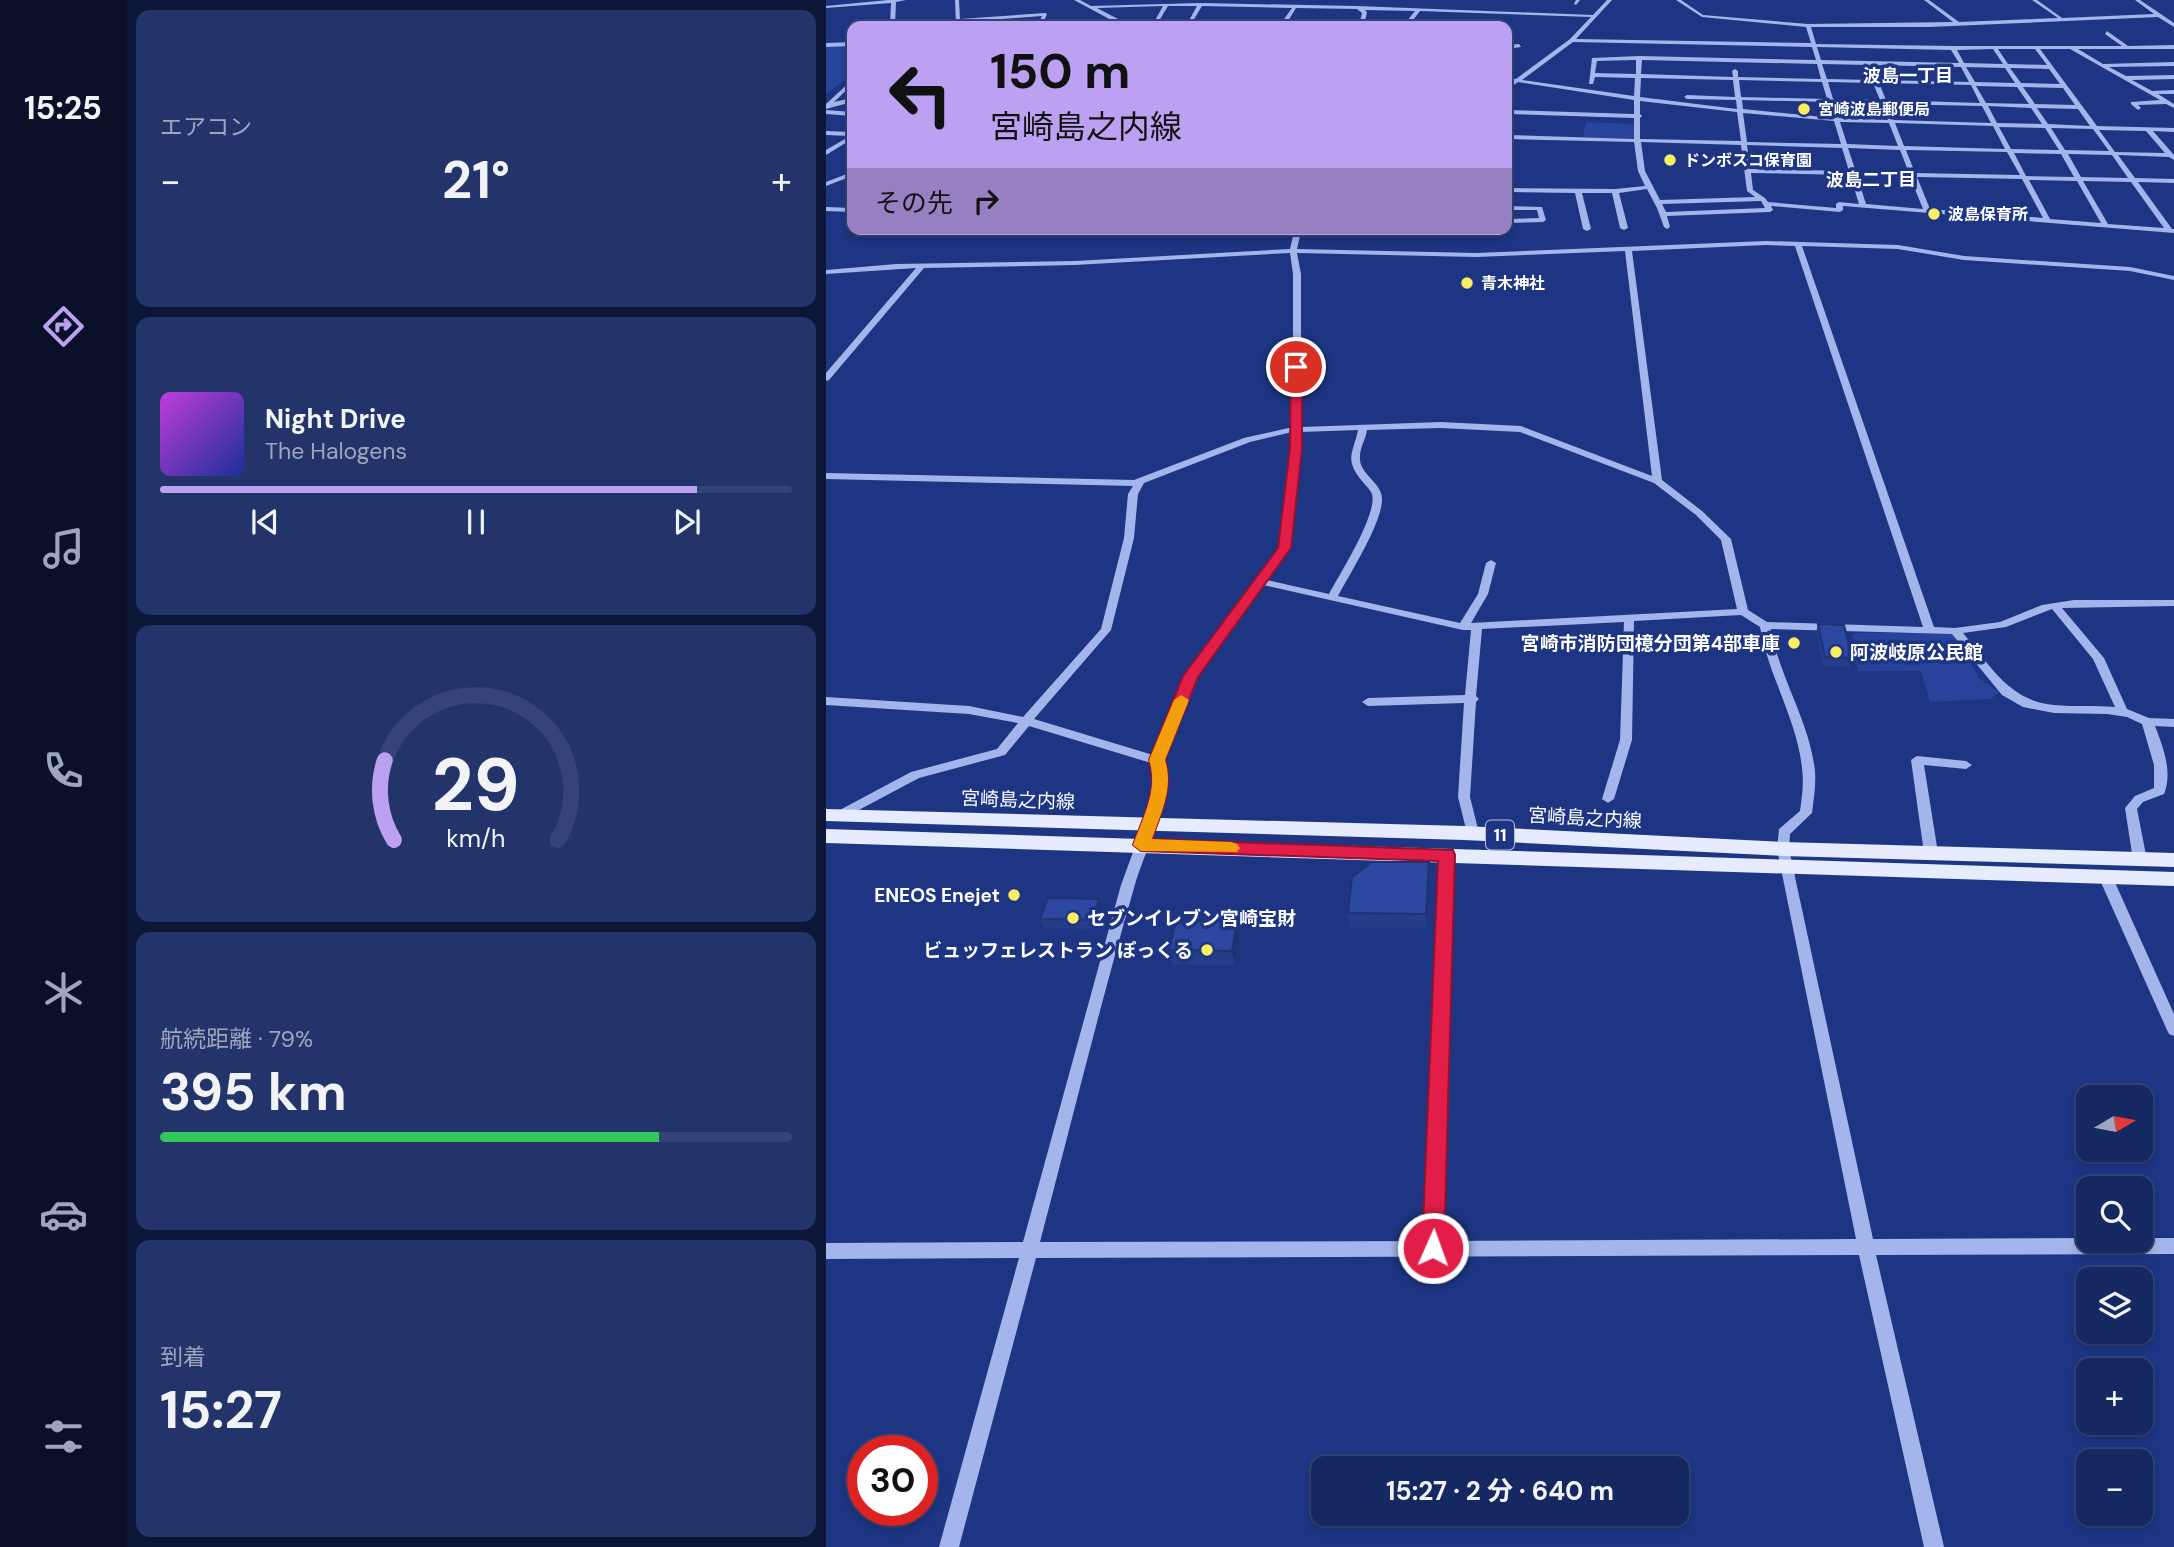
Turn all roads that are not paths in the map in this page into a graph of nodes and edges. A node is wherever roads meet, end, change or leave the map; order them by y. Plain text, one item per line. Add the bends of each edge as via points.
1 (828, 0) edge
2 (894, 0) edge
3 (904, 0) edge
4 (957, 0) edge
5 (1076, 0) edge
6 (1345, 0) edge
7 (1485, 0) edge
8 (1610, 0) edge
9 (1678, 0) edge
10 (1926, 0) edge
11 (2034, 0) edge
12 (2137, 0) edge
13 (2144, 0) edge
14 (1220, 2) edge
15 (1534, 2) dead end
16 (1131, 3) edge
17 (1166, 4) junction
18 (1200, 4) junction
19 (826, 7) edge
20 (1338, 7) junction
21 (1357, 7) junction
22 (1091, 8) junction
23 (1294, 8) junction
24 (1419, 9) junction
25 (1480, 12) junction
26 (1535, 13) junction
27 (2159, 15) junction
28 (1021, 16) junction
29 (1593, 16) junction
30 (826, 18) edge
31 (2060, 18) junction
32 (893, 21) edge
33 (958, 21) edge
34 (982, 21) edge
35 (1019, 21) edge
36 (1042, 21) edge
37 (1116, 21) edge
38 (1121, 21) edge
39 (1157, 21) edge
40 (1191, 21) edge
41 (1286, 21) edge
42 (1362, 21) edge
43 (1410, 21) edge
44 (2174, 23) edge
45 (1958, 24) junction
46 (1808, 26) junction
47 (2107, 33) dead end
48 (1572, 40) junction
49 (1683, 42) junction
50 (1730, 43) junction
51 (847, 44) edge
52 (826, 45) edge
53 (1816, 45) junction
54 (1519, 46) dead end
55 (1861, 46) junction
56 (2068, 46) junction
57 (1512, 47) edge
58 (1994, 47) junction
59 (2036, 47) junction
60 (2174, 47) edge
61 (1952, 48) junction
62 (2127, 48) junction
63 (1639, 58) junction
64 (1685, 59) junction
65 (1733, 60) junction
66 (2173, 60) edge
67 (1821, 62) junction
68 (1868, 63) junction
69 (1963, 65) junction
70 (2102, 65) junction
71 (2007, 66) junction
72 (2051, 67) junction
73 (1592, 75) junction
74 (1638, 76) junction
75 (2174, 77) edge
76 (1686, 78) junction
77 (2124, 78) junction
78 (1512, 79) edge
79 (1737, 79) junction
80 (1519, 80) junction
81 (1826, 81) junction
82 (1876, 82) junction
83 (1512, 85) edge
84 (1974, 85) junction
85 (2019, 85) junction
86 (2065, 86) junction
87 (847, 87) edge
88 (1591, 90) junction
89 (2174, 92) edge
90 (2150, 93) junction
91 (826, 97) edge
92 (836, 97) junction
93 (1636, 97) junction
94 (1687, 97) junction
95 (847, 98) edge
96 (1740, 98) junction
97 (847, 101) edge
98 (1833, 101) junction
99 (1884, 102) junction
100 (2167, 102) junction
101 (1985, 104) junction
102 (1688, 106) junction
103 (2033, 106) junction
104 (2174, 106) edge
105 (2080, 107) junction
106 (826, 108) edge
107 (2138, 108) dead end
108 (1512, 112) edge
109 (1741, 112) junction
110 (847, 113) edge
111 (1639, 116) junction
112 (1839, 120) junction
113 (1892, 122) junction
114 (1997, 124) junction
115 (2046, 126) junction
116 (2094, 127) junction
117 (2148, 129) junction
118 (2174, 130) edge
119 (826, 133) edge
120 (847, 135) edge
121 (1512, 137) edge
122 (847, 138) edge
123 (1639, 141) junction
124 (1745, 144) junction
125 (1846, 146) junction
126 (1902, 148) junction
127 (2010, 151) junction
128 (2063, 152) junction
129 (826, 153) edge
130 (2113, 153) junction
131 (2172, 157) edge
132 (1748, 171) junction
133 (1854, 173) junction
134 (1913, 175) junction
135 (826, 177) edge
136 (847, 177) edge
137 (842, 178) junction
138 (2025, 178) junction
139 (2080, 180) junction
140 (2134, 181) junction
141 (2174, 181) edge
142 (826, 184) edge
143 (1650, 187) junction
144 (1512, 190) edge
145 (1578, 191) junction
146 (1615, 191) junction
147 (1660, 202) junction
148 (1765, 202) junction
149 (1863, 206) junction
150 (1512, 208) edge
151 (826, 209) edge
152 (847, 210) edge
153 (1927, 211) junction
154 (1663, 214) junction
155 (1512, 220) edge
156 (2048, 221) junction
157 (2106, 226) junction
158 (1667, 227) dead end
159 (1624, 228) dead end
160 (1587, 229) dead end
161 (2172, 231) edge
162 (1297, 235) edge
163 (1798, 244) junction
164 (1628, 249) junction
165 (1295, 251) junction
166 (922, 266) junction
167 (826, 272) edge
168 (2174, 278) edge
169 (826, 379) edge
170 (1297, 429) junction
171 (1363, 430) junction
172 (826, 476) edge
173 (1657, 481) junction
174 (1140, 482) junction
175 (1492, 563) dead end
176 (1262, 582) junction
177 (1333, 596) junction
178 (2174, 603) edge
179 (2054, 606) junction
180 (1743, 612) junction
181 (1629, 621) junction
182 (1765, 625) junction
183 (1478, 627) junction
184 (1463, 628) junction
185 (1929, 629) junction
186 (1955, 631) junction
187 (1473, 699) junction
188 (826, 701) edge
189 (1368, 702) dead end
190 (2123, 712) junction
191 (1026, 721) junction
192 (2147, 722) junction
193 (2174, 723) edge
194 (1157, 760) junction
195 (1966, 765) dead end
196 (1608, 799) dead end
197 (833, 815) edge
198 (1148, 826) junction
199 (1473, 833) junction
200 (827, 837) edge
201 (1141, 845) junction
202 (1783, 849) junction
203 (1930, 853) junction
204 (1447, 855) junction
205 (2140, 860) junction
206 (2174, 860) edge
207 (1787, 868) junction
208 (2106, 878) junction
209 (2174, 879) edge
210 (2174, 1030) edge
211 (2174, 1246) edge
212 (1433, 1248) junction
213 (1866, 1248) junction
214 (1028, 1249) junction
215 (826, 1251) edge
216 (949, 1547) edge
217 (1934, 1547) edge

1 - 19 street
2 - 3 street
2 - 19 street
2 - 32 street
4 - 33 street
5 - 22 street
6 - 20 street
7 - 25 street
8 - 29 street
9 - 46 street via 1702,16
10 - 45 street
11 - 31 street
12 - 27 street
13 - 44 street
14 - 18 street
14 - 23 street
15 - 26 street
16 - 17 street
16 - 22 street
16 - 38 street
17 - 18 street
17 - 39 street
18 - 40 street
19 - 30 street
20 - 21 street
20 - 23 street
21 - 24 street
21 - 42 street via 1365,12
22 - 37 street
23 - 41 street
24 - 25 street
24 - 43 street
25 - 26 street
26 - 29 street
27 - 31 street
27 - 44 street
28 - 34 street
28 - 35 street
28 - 36 street via 1045,14
29 - 48 street
31 - 45 street
45 - 46 street
46 - 53 street
47 - 62 street
48 - 49 street
48 - 80 street
49 - 50 street
49 - 64 street
50 - 53 street
50 - 65 street
51 - 52 street
53 - 55 street
53 - 67 street
54 - 57 street
55 - 61 street
55 - 68 street
56 - 59 street
56 - 62 street
56 - 70 street
58 - 59 street
58 - 61 street
58 - 71 street
59 - 72 street
60 - 62 street
61 - 69 street
63 - 64 street
63 - 73 street via 1594,59
63 - 74 street
64 - 65 street
64 - 76 street
65 - 67 street
65 - 79 street
66 - 70 street
67 - 68 street
67 - 81 street
68 - 69 street
68 - 82 street
69 - 71 street
69 - 84 street
70 - 77 street
71 - 72 street
71 - 85 street
72 - 86 street
73 - 74 street
73 - 88 street
74 - 76 street
74 - 93 street
75 - 77 street
76 - 79 street
76 - 94 street
77 - 90 street
78 - 80 street
79 - 81 street
79 - 96 street
80 - 83 street
80 - 88 street
81 - 82 street
81 - 98 street
82 - 84 street
82 - 99 street
84 - 85 street
84 - 101 street
85 - 86 street
85 - 103 street
86 - 105 street
87 - 92 street
88 - 93 street
89 - 90 street
90 - 100 street
91 - 92 street
92 - 95 street
92 - 106 street
93 - 102 street
93 - 111 street
94 - 96 street
94 - 102 street
96 - 98 street
96 - 109 street
97 - 106 street
98 - 99 street
98 - 112 street
99 - 101 street
99 - 113 street
100 - 104 street
100 - 107 street via 2133,103
101 - 103 street
101 - 114 street
102 - 109 street
103 - 105 street
103 - 115 street
105 - 116 street
106 - 110 street
108 - 111 street
109 - 112 street
109 - 124 street
111 - 123 street
112 - 113 street
112 - 125 street
113 - 114 street
113 - 126 street
114 - 115 street
114 - 127 street
115 - 116 street
115 - 128 street
116 - 117 street
116 - 130 street
117 - 118 street
117 - 131 street
119 - 120 street
121 - 123 street
122 - 129 street
123 - 124 street
123 - 143 street via 1640,166
124 - 125 street
124 - 132 street
125 - 126 street
125 - 133 street
126 - 127 street
126 - 134 street
127 - 128 street
127 - 138 street
128 - 130 street
128 - 139 street
130 - 131 street
130 - 140 street
132 - 133 street
132 - 148 street via 1750,191
133 - 134 street
133 - 149 street
134 - 138 street
134 - 153 street
135 - 137 street
136 - 137 street
137 - 142 street
138 - 139 street
138 - 156 street
139 - 140 street
139 - 157 street
140 - 141 street
140 - 161 street
143 - 146 street
143 - 147 street
144 - 145 street
145 - 146 street
145 - 160 street
146 - 159 street
147 - 148 street
147 - 154 street
148 - 149 street via 1840,210 1839,204
148 - 154 street via 1770,210
149 - 153 street
150 - 155 street via 1540,208 1542,220
151 - 152 street
153 - 156 street
154 - 158 street
156 - 157 street
157 - 161 street
162 - 165 street
163 - 164 street
163 - 168 street via 1898,247 1964,257 2130,269
163 - 185 street
164 - 165 street via 1467,256
164 - 173 street
165 - 166 street
165 - 170 street
166 - 167 street
166 - 169 street
170 - 171 street
170 - 174 street via 1247,440
170 - 176 street via 1285,548
171 - 173 street via 1441,425 1521,429
171 - 177 street via 1355,460 1364,481 1378,496 1366,533
172 - 174 street
173 - 180 street via 1726,539
174 - 191 street via 1133,494 1125,559 1106,630
175 - 184 street via 1483,594
176 - 177 street
176 - 194 street via 1210,645 1191,676
177 - 184 street
178 - 179 street
179 - 186 street via 2002,625
179 - 190 street via 2098,658
180 - 181 street
180 - 182 street
181 - 183 street
181 - 196 street via 1626,740
182 - 185 street
182 - 202 street via 1774,666 1807,759 1810,785 1806,813 1784,832
183 - 184 street
183 - 187 street
185 - 186 street
186 - 190 street via 1986,672 2016,699 2040,708
187 - 189 street
187 - 199 street via 1464,797
188 - 191 street via 946,708
190 - 192 street
191 - 194 street
191 - 197 street via 1002,752 915,775
192 - 193 street
192 - 205 street via 2162,780 2160,791 2131,807
194 - 198 street via 1162,775
195 - 203 street via 1917,760
197 - 198 main road, 宮崎島之内線 / 11
198 - 199 main road, 宮崎島之内線 / 11
198 - 201 street
199 - 202 main road, 宮崎島之内線 / 11
200 - 201 main road, 11
201 - 204 main road, 11
201 - 214 street
202 - 203 main road, 宮崎島之内線 / 11
202 - 207 street
203 - 205 main road, 宮崎島之内線 / 11
204 - 207 main road, 11
204 - 212 street
205 - 206 main road, 宮崎島之内線 / 11
207 - 208 main road, 11
207 - 213 street
208 - 209 main road, 11
208 - 210 street
211 - 213 street
212 - 213 street
212 - 214 street
213 - 217 street
214 - 215 street
214 - 216 street

